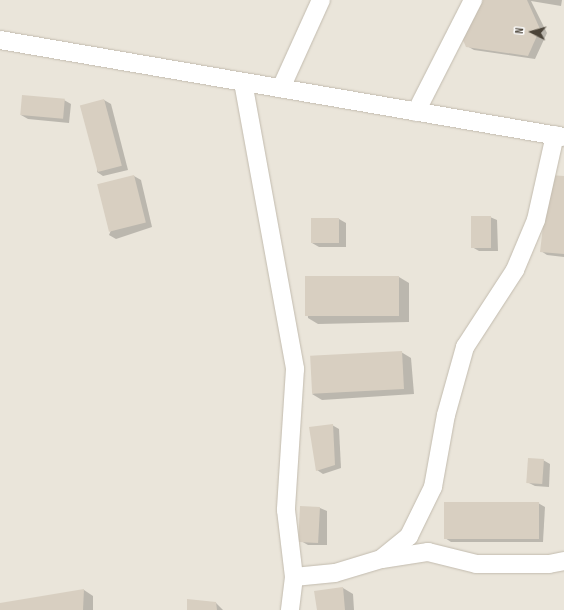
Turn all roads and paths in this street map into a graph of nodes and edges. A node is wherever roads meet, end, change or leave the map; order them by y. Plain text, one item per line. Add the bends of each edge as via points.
1 (321, 0) edge
2 (473, 0) edge
3 (0, 40) edge
4 (243, 82) junction
5 (281, 88) junction
6 (416, 112) junction
7 (560, 136) edge
8 (381, 559) junction
9 (564, 561) edge
10 (294, 577) junction
11 (290, 610) edge

1 - 5 street
2 - 6 street
3 - 4 street
4 - 5 street
4 - 10 street via 295,369 286,510
5 - 6 street
6 - 7 street
7 - 8 street via 536,220 515,270 465,347 446,415 433,487 409,536
8 - 9 street via 428,552 476,564 550,564
8 - 10 street via 335,574
10 - 11 street

